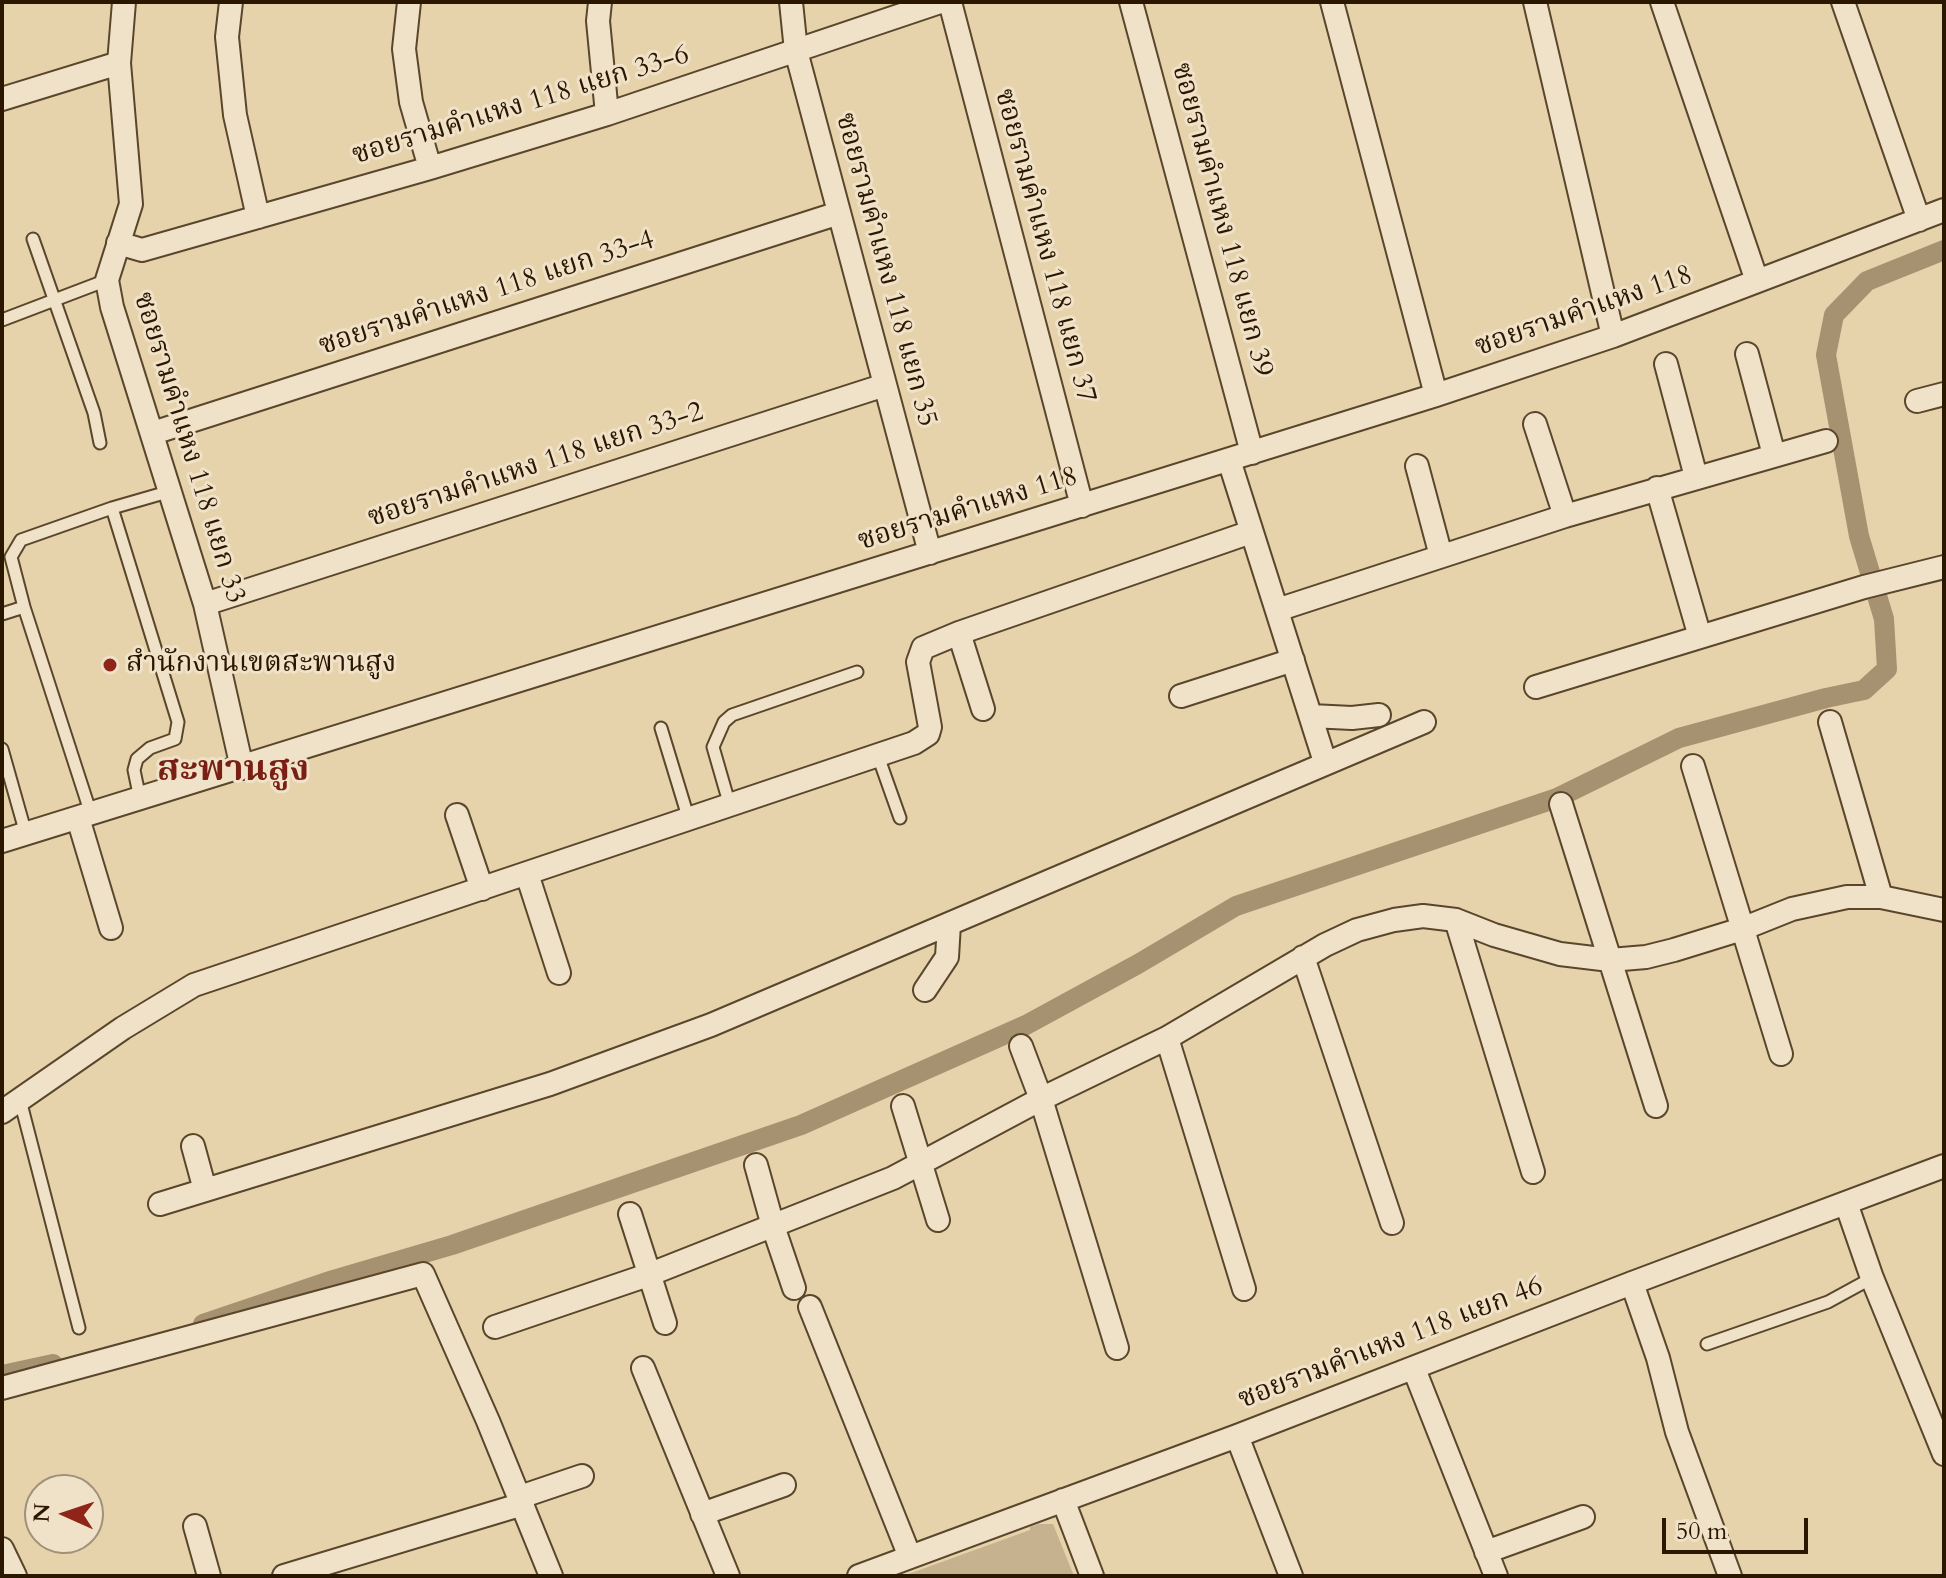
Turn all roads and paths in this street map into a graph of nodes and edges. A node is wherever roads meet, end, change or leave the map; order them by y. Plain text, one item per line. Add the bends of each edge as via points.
1 (124, 2) edge
2 (231, 2) edge
3 (409, 2) edge
4 (600, 2) edge
5 (791, 2) edge
6 (940, 2) edge
7 (950, 2) edge
8 (1131, 2) edge
9 (1332, 2) edge
10 (1535, 2) edge
11 (1662, 2) edge
12 (1843, 2) edge
13 (796, 51) junction
14 (119, 63) junction
15 (2, 99) edge
16 (607, 114) junction
17 (430, 168) junction
18 (1944, 210) edge
19 (839, 213) junction
20 (258, 217) junction
21 (1919, 220) junction
22 (33, 239) dead end
23 (118, 243) junction
24 (107, 280) junction
25 (1757, 281) junction
26 (54, 300) junction
27 (2, 320) edge
28 (1613, 336) junction
29 (1747, 354) dead end
30 (1666, 364) dead end
31 (885, 385) junction
32 (1944, 394) edge
33 (1436, 395) junction
34 (1917, 401) dead end
35 (1535, 424) dead end
36 (153, 433) junction
37 (1826, 441) dead end
38 (100, 443) dead end
39 (1252, 453) junction
40 (1774, 455) junction
41 (1229, 460) junction
42 (1417, 466) dead end
43 (1696, 477) junction
44 (1657, 488) junction
45 (171, 491) junction
46 (1082, 506) junction
47 (112, 508) junction
48 (1565, 516) junction
49 (1251, 532) junction
50 (930, 553) junction
51 (1441, 556) junction
52 (1944, 567) edge
53 (205, 604) junction
54 (24, 607) junction
55 (1277, 610) junction
56 (2, 614) edge
57 (959, 633) junction
58 (1700, 637) junction
59 (1293, 660) junction
60 (857, 672) dead end
61 (1536, 687) dead end
62 (1181, 696) dead end
63 (983, 709) dead end
64 (1379, 715) dead end
65 (1311, 716) junction
66 (1424, 722) dead end
67 (1830, 722) dead end
68 (661, 728) dead end
69 (2, 749) edge
70 (878, 756) junction
71 (1325, 762) junction
72 (1693, 766) dead end
73 (242, 768) junction
74 (140, 799) junction
75 (1561, 804) dead end
76 (730, 806) junction
77 (457, 815) dead end
78 (85, 816) junction
79 (900, 818) dead end
80 (689, 820) junction
81 (26, 834) junction
82 (2, 841) edge
83 (527, 874) junction
84 (482, 889) junction
85 (1881, 897) junction
86 (1944, 910) edge
87 (1456, 920) junction
88 (949, 924) junction
89 (111, 928) dead end
90 (1742, 929) junction
91 (1303, 957) junction
92 (1610, 960) junction
93 (559, 973) dead end
94 (925, 990) dead end
95 (1167, 1038) junction
96 (1021, 1046) dead end
97 (1781, 1054) dead end
98 (1041, 1099) junction
99 (11, 1106) edge
100 (903, 1106) dead end
101 (1656, 1106) dead end
102 (193, 1146) dead end
103 (922, 1163) junction
104 (756, 1165) dead end
105 (1944, 1166) edge
106 (1533, 1172) dead end
107 (205, 1190) junction
108 (1846, 1203) junction
109 (160, 1204) dead end
110 (630, 1214) dead end
111 (938, 1220) dead end
112 (1392, 1223) dead end
113 (773, 1226) junction
114 (648, 1275) junction
115 (1872, 1278) junction
116 (1632, 1283) junction
117 (794, 1288) dead end
118 (1244, 1289) dead end
119 (810, 1307) dead end
120 (665, 1323) dead end
121 (495, 1327) dead end
122 (79, 1328) dead end
123 (1707, 1344) dead end
124 (1117, 1348) dead end
125 (643, 1368) dead end
126 (1414, 1369) junction
127 (2, 1388) edge
128 (1237, 1436) junction
129 (1944, 1454) edge
130 (582, 1476) dead end
131 (784, 1485) dead end
132 (521, 1500) junction
133 (1063, 1500) junction
134 (702, 1514) junction
135 (1583, 1517) dead end
136 (195, 1526) dead end
137 (2, 1549) edge
138 (1486, 1552) junction
139 (910, 1557) junction
140 (15, 1576) edge
141 (209, 1576) edge
142 (284, 1576) edge
143 (551, 1576) edge
144 (728, 1576) edge
145 (859, 1576) edge
146 (1092, 1576) edge
147 (1291, 1576) edge
148 (1496, 1576) edge
149 (1730, 1576) edge

1 - 14 street, ซอยรามคำแหง 118 แยก 33
2 - 20 street via 227,37 235,115
3 - 17 street via 404,49 411,102
4 - 16 street
5 - 13 street, ซอยรามคำแหง 118 แยก 35
6 - 13 street, ซอยรามคำแหง 118 แยก 33-6
7 - 46 street, ซอยรามคำแหง 118 แยก 37
8 - 39 street, ซอยรามคำแหง 118 แยก 39
9 - 33 street
10 - 28 street
11 - 25 street
12 - 21 street
13 - 16 street, ซอยรามคำแหง 118 แยก 33-6
13 - 19 street, ซอยรามคำแหง 118 แยก 35
14 - 15 street
14 - 23 street, ซอยรามคำแหง 118 แยก 33 via 131,204
16 - 17 street, ซอยรามคำแหง 118 แยก 33-6
17 - 20 street, ซอยรามคำแหง 118 แยก 33-6
18 - 21 street, ซอยรามคำแหง 118
19 - 31 street, ซอยรามคำแหง 118 แยก 35
19 - 36 street, ซอยรามคำแหง 118 แยก 33-4
20 - 23 street, ซอยรามคำแหง 118 แยก 33-6 via 142,250
21 - 25 street, ซอยรามคำแหง 118
22 - 26 lane
23 - 24 street, ซอยรามคำแหง 118 แยก 33
24 - 26 lane
24 - 36 street, ซอยรามคำแหง 118 แยก 33
25 - 28 street, ซอยรามคำแหง 118
26 - 27 lane
26 - 38 lane
28 - 33 street, ซอยรามคำแหง 118
29 - 40 street
30 - 43 street
31 - 50 street, ซอยรามคำแหง 118 แยก 35
31 - 53 street, ซอยรามคำแหง 118 แยก 33-2
32 - 34 street
33 - 39 street, ซอยรามคำแหง 118
35 - 48 street
36 - 45 street, ซอยรามคำแหง 118 แยก 33
37 - 40 street
39 - 41 street, ซอยรามคำแหง 118
40 - 43 street
41 - 46 street, ซอยรามคำแหง 118
41 - 49 street
42 - 51 street
43 - 44 street
44 - 48 street
44 - 58 street
45 - 47 lane
45 - 53 street, ซอยรามคำแหง 118 แยก 33
46 - 50 street, ซอยรามคำแหง 118
47 - 54 lane via 21,540 11,557
47 - 74 lane via 178,722 175,739 137,759
48 - 51 street
49 - 55 street
49 - 57 street
50 - 73 street, ซอยรามคำแหง 118
51 - 55 street
52 - 58 street
53 - 73 street, ซอยรามคำแหง 118 แยก 33
54 - 56 lane
54 - 78 lane
55 - 59 street
57 - 63 street
57 - 70 street via 920,654 928,734
58 - 61 street
59 - 62 street
59 - 65 street
60 - 76 lane via 724,722 713,747
64 - 65 street
65 - 71 street
66 - 71 street
67 - 85 street
68 - 80 lane
69 - 81 lane
70 - 76 street
70 - 79 lane
71 - 88 street
72 - 90 street
73 - 74 street, ซอยรามคำแหง 118
74 - 78 street, ซอยรามคำแหง 118
75 - 92 street
76 - 80 street
77 - 84 street
78 - 81 street, ซอยรามคำแหง 118
78 - 89 street
80 - 83 street
81 - 82 street, ซอยรามคำแหง 118
83 - 84 street
83 - 93 street
84 - 99 street via 194,985
85 - 86 street
85 - 90 street via 1816,902
87 - 91 street via 1394,920 1357,930
87 - 92 street via 1538,948
87 - 106 street
88 - 94 street via 947,957
88 - 107 street via 711,1025 550,1084
90 - 92 street via 1646,957
90 - 97 street
91 - 95 street
91 - 112 street
92 - 101 street
95 - 98 street
95 - 118 street
96 - 98 street
98 - 103 street
98 - 124 street
99 - 122 lane
100 - 103 street
102 - 107 street
103 - 111 street
103 - 113 street
104 - 113 street
105 - 108 street, ซอยรามคำแหง 118 แยก 46
107 - 109 street
108 - 115 street
108 - 116 street, ซอยรามคำแหง 118 แยก 46
110 - 114 street
113 - 114 street
113 - 117 street
114 - 120 street
114 - 121 street
115 - 123 lane via 1828,1302
115 - 129 street
116 - 126 street, ซอยรามคำแหง 118 แยก 46
116 - 149 street via 1677,1432
119 - 139 street
125 - 134 street
126 - 128 street, ซอยรามคำแหง 118 แยก 46
126 - 138 street
127 - 132 street via 423,1274
128 - 133 street, ซอยรามคำแหง 118 แยก 46
128 - 147 street
130 - 132 street
131 - 134 street
132 - 142 street
132 - 143 street
133 - 139 street, ซอยรามคำแหง 118 แยก 46
133 - 146 street
134 - 144 street
135 - 138 street
136 - 141 street
137 - 140 street
138 - 148 street
139 - 145 street, ซอยรามคำแหง 118 แยก 46

